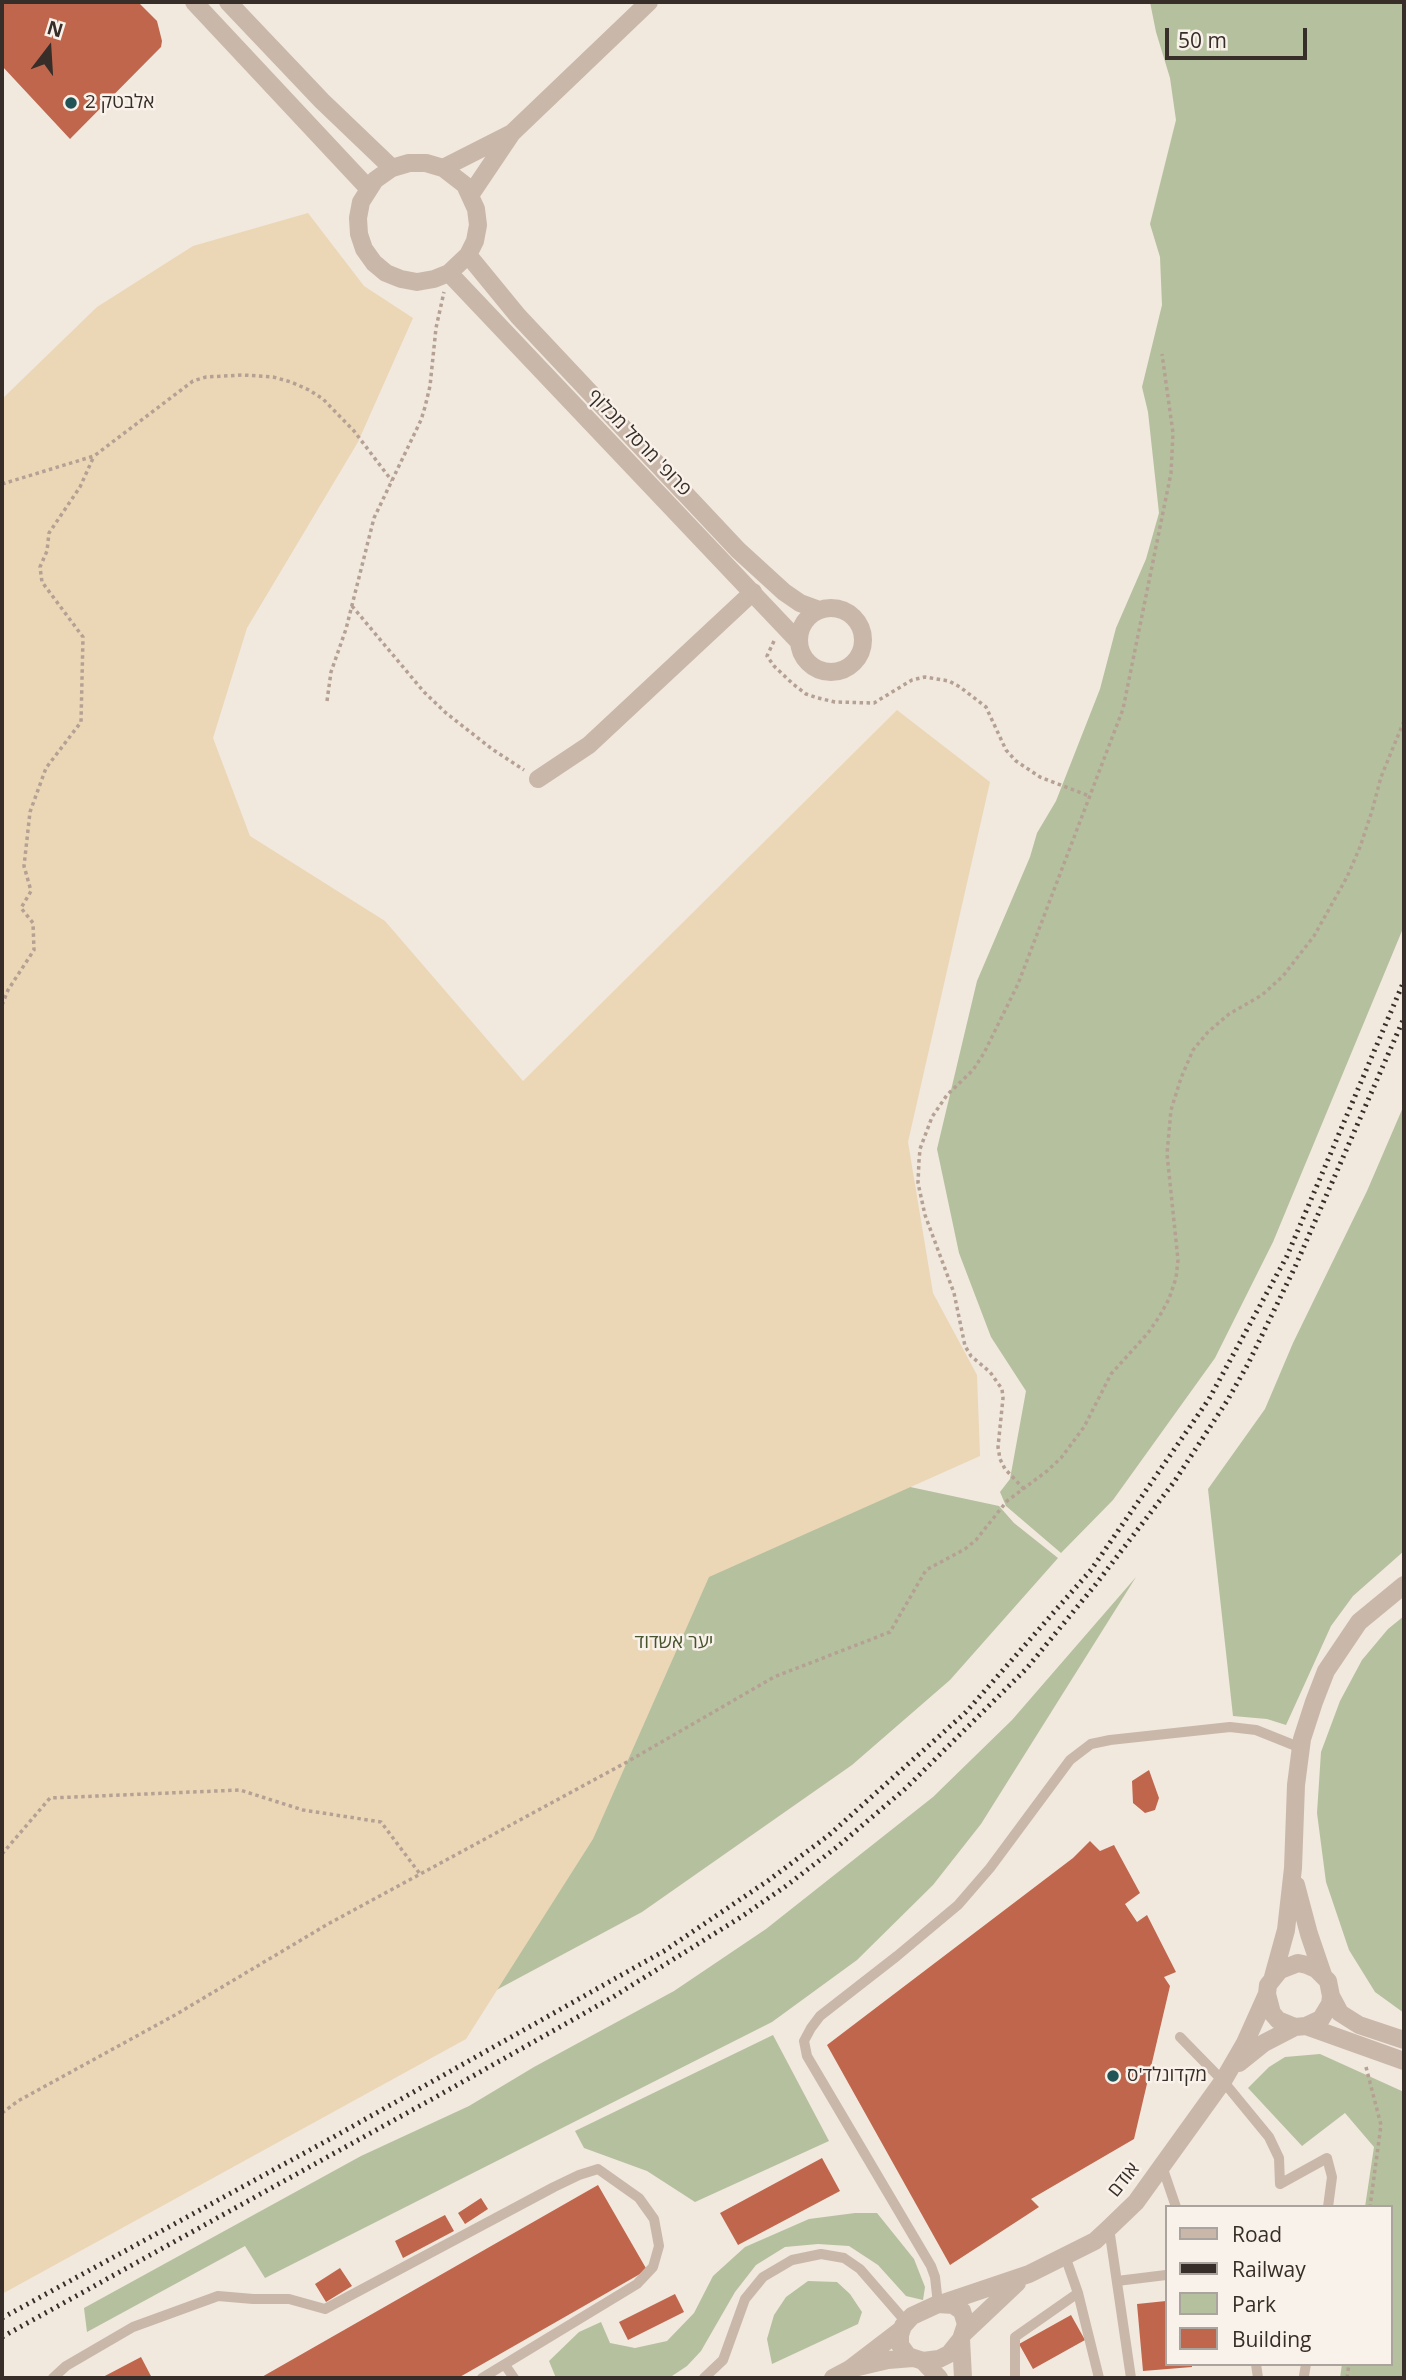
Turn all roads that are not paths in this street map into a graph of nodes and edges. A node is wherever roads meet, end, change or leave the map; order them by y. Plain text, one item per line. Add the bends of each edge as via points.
1 (194, 2) edge
2 (228, 2) edge
3 (649, 2) edge
4 (512, 133) junction
5 (392, 168) junction
6 (443, 168) junction
7 (368, 188) junction
8 (471, 194) junction
9 (468, 255) junction
10 (449, 273) junction
11 (753, 592) junction
12 (819, 610) junction
13 (799, 642) junction
14 (538, 779) road end
15 (1404, 1585) edge
16 (1301, 1748) junction
17 (1293, 1868) junction
18 (1323, 1975) junction
19 (1273, 1977) junction
20 (1267, 1994) junction
21 (1331, 1996) junction
22 (1301, 2027) junction
23 (1180, 2037) dead end
24 (1404, 2040) edge
25 (1404, 2062) edge
26 (1223, 2081) junction
27 (1162, 2166) junction
28 (1175, 2205) edge
29 (1328, 2205) edge
30 (1109, 2228) junction
31 (1065, 2256) junction
32 (1028, 2274) junction
33 (1164, 2275) edge
34 (1117, 2281) junction
35 (1078, 2292) junction
36 (940, 2304) junction
37 (904, 2326) junction
38 (962, 2337) junction
39 (918, 2359) junction
40 (505, 2365) junction
41 (1306, 2366) edge
42 (850, 2369) junction
43 (1304, 2376) dead end
44 (53, 2378) edge
45 (482, 2378) edge
46 (514, 2378) edge
47 (704, 2378) edge
48 (833, 2378) edge
49 (939, 2378) edge
50 (963, 2378) edge
51 (1015, 2378) edge
52 (1099, 2378) edge
53 (1131, 2378) edge

1 - 7 street
2 - 5 street
3 - 4 street
4 - 6 street
4 - 8 street
5 - 6 street via 426,163
5 - 7 street
6 - 8 street via 458,177
7 - 10 street via 361,202 359,234 374,263 386,273 418,282
8 - 9 street via 478,225
9 - 10 street
9 - 12 street, פרופ' מרסל מכלוף via 518,316 738,550 784,592
10 - 11 street, פרופ' מרסל מכלוף
11 - 13 street, פרופ' מרסל מכלוף
11 - 14 street via 589,745
12 - 13 street via 804,623
12 - 13 street via 840,609 858,621 864,642 856,661 848,668 826,672 807,662
15 - 16 street via 1359,1622 1326,1671
16 - 17 street
16 - 36 lane via 1256,1730 1230,1727 1091,1744 1070,1760 958,1905 811,2028 804,2041 807,2056 931,2266
17 - 18 street
17 - 19 street via 1286,1930
18 - 19 street via 1298,1964 1288,1965
18 - 21 street
19 - 20 street
20 - 22 street via 1278,2020
20 - 26 street, אודם
21 - 22 street via 1326,2012 1314,2024
21 - 24 street via 1340,2013 1359,2025
22 - 25 street
22 - 26 street, אודם via 1248,2053
23 - 26 lane
26 - 27 street, אודם
26 - 29 lane via 1269,2137 1279,2158 1280,2184 1327,2158 1332,2177
27 - 28 lane
27 - 30 street, אודם via 1136,2202
30 - 31 street, אודם
30 - 34 lane
31 - 32 street, אודם
31 - 35 lane
32 - 36 street, אודם
32 - 38 street, אודם
33 - 34 lane
34 - 53 lane
35 - 51 lane via 1015,2337
35 - 52 lane
36 - 37 street via 920,2311
36 - 38 street via 962,2311 966,2324
37 - 39 street via 901,2349
37 - 42 street
37 - 47 lane via 860,2269 844,2258 821,2254 792,2260 764,2277 745,2299 723,2360
38 - 39 street via 944,2357
38 - 50 street
39 - 42 street
39 - 49 street
40 - 44 lane via 637,2284 653,2267 659,2246 654,2219 639,2198 598,2169 554,2187 325,2309 289,2299 218,2296 133,2327
40 - 45 lane
40 - 46 lane
41 - 43 lane
42 - 48 street

